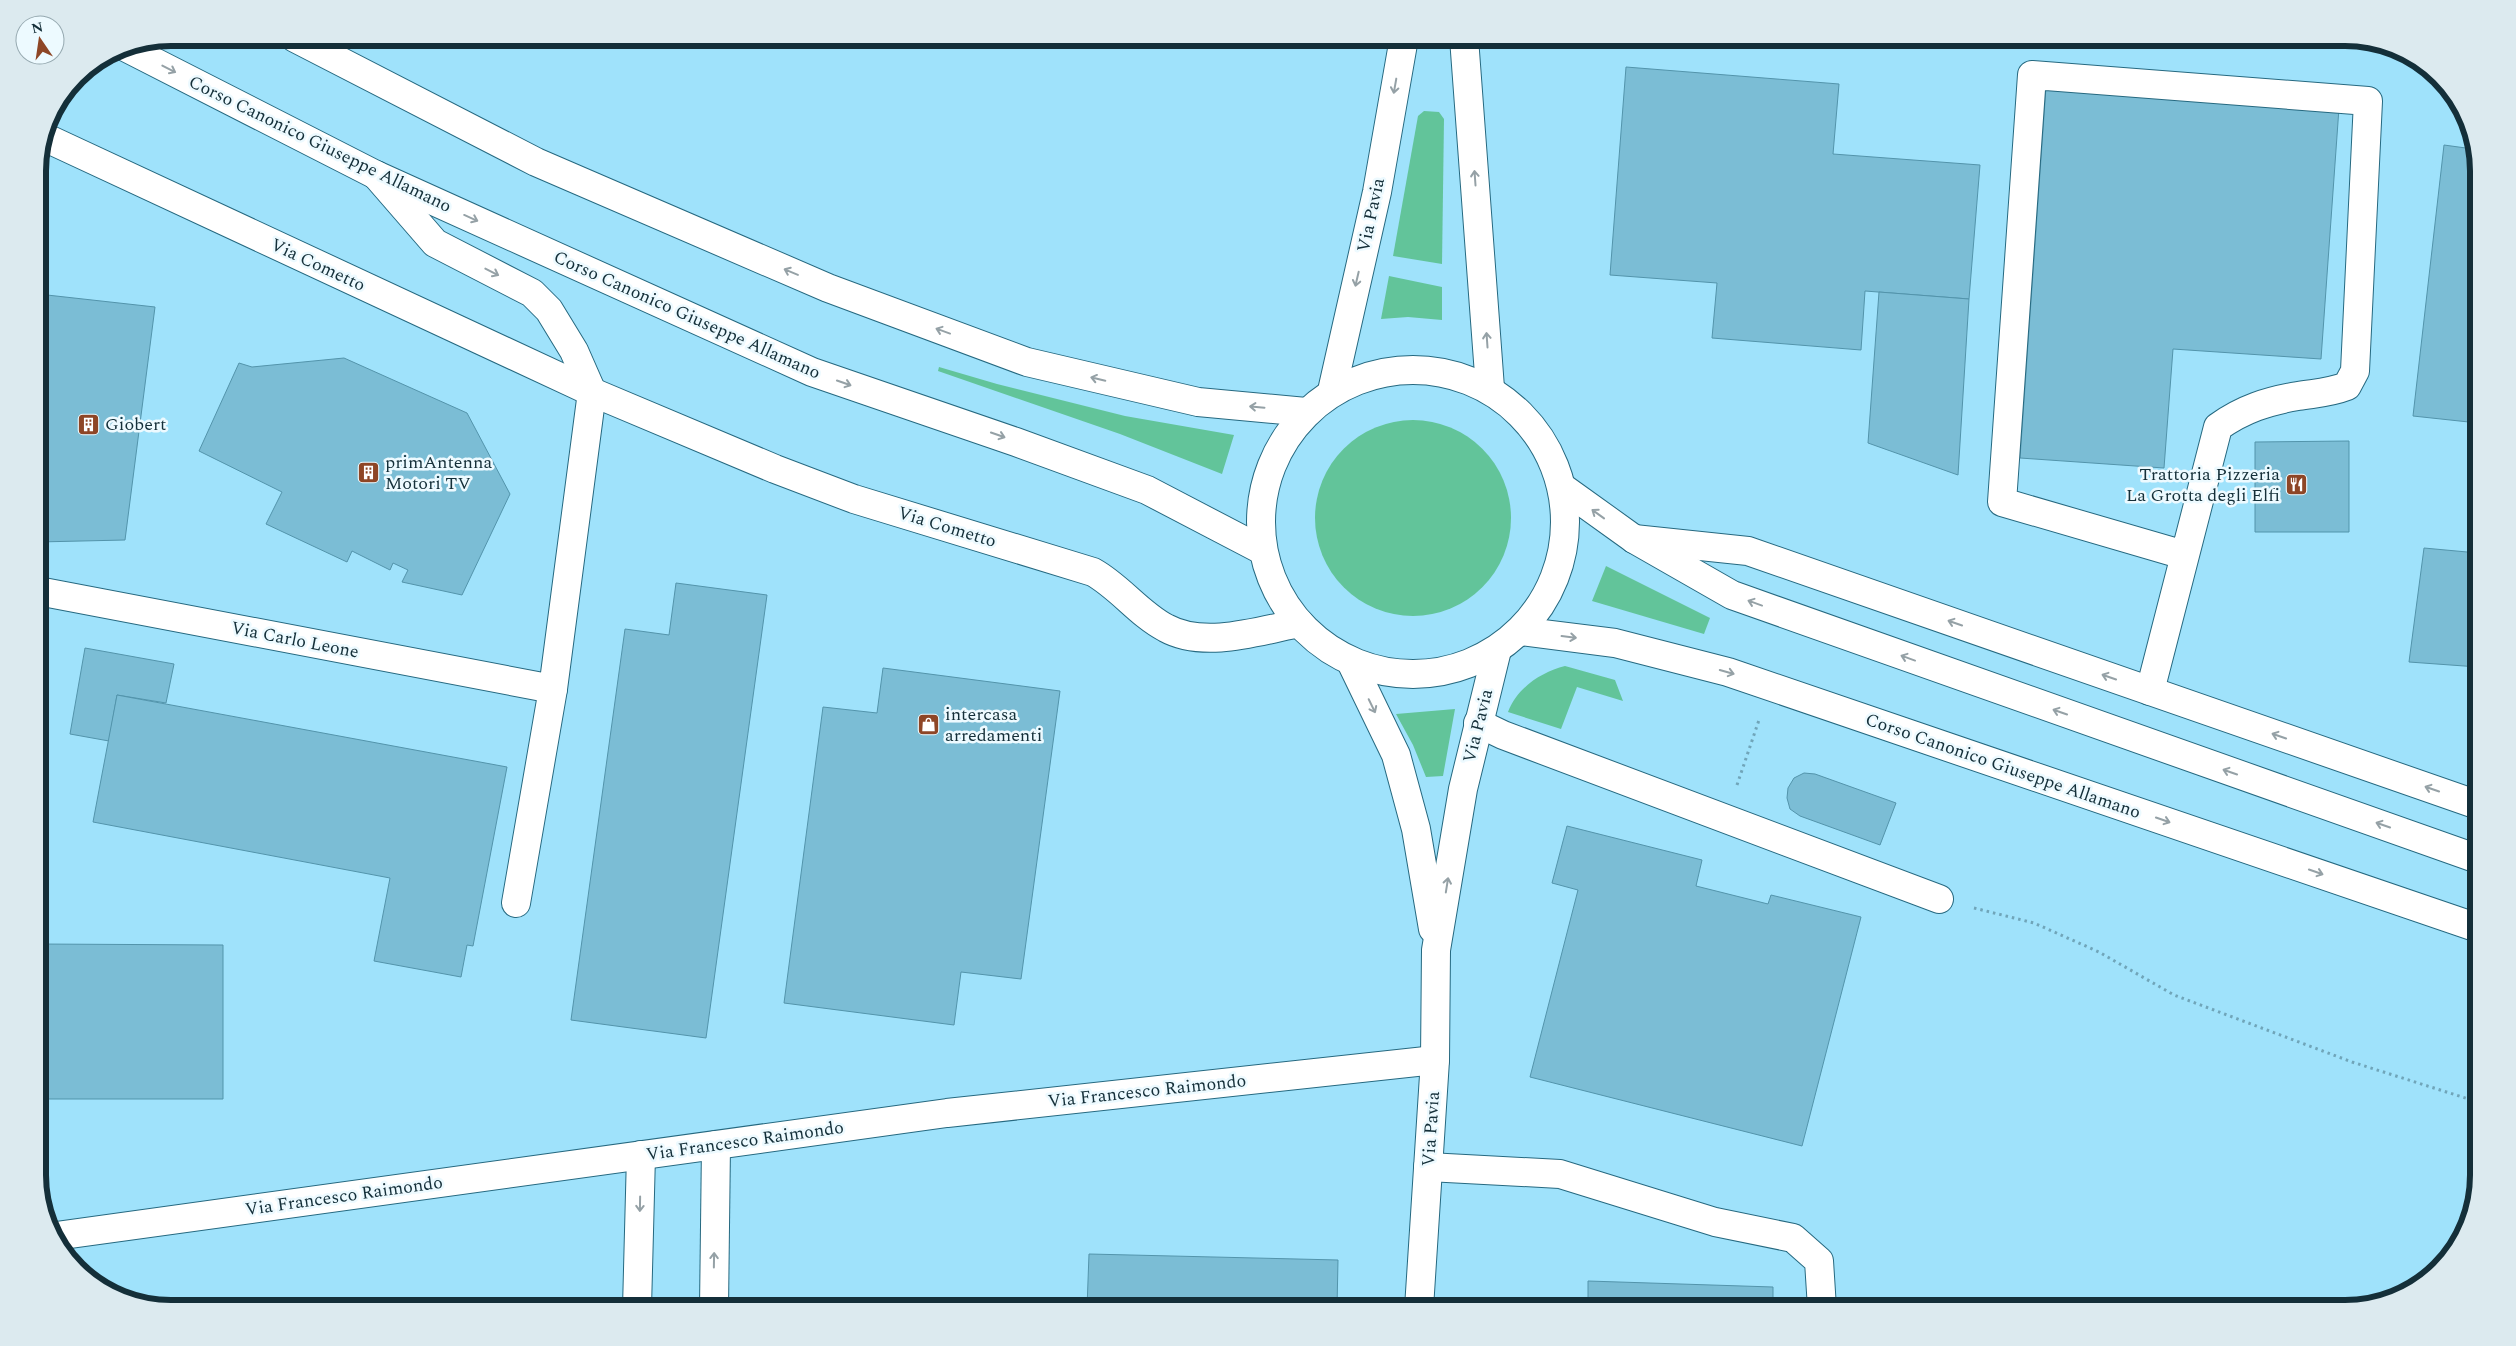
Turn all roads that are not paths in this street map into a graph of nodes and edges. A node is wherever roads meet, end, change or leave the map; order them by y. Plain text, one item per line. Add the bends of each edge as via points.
1 (311, 46) edge
2 (1403, 46) edge
3 (1465, 46) edge
4 (135, 52) edge
5 (51, 140) edge
6 (376, 175) junction
7 (1490, 388) junction
8 (1332, 391) junction
9 (592, 392) junction
10 (1306, 412) junction
11 (1563, 488) junction
12 (1634, 539) junction
13 (1262, 550) junction
14 (2184, 555) junction
15 (47, 593) edge
16 (1299, 623) junction
17 (1520, 631) junction
18 (1498, 650) junction
19 (1351, 662) junction
20 (552, 690) junction
21 (2150, 692) junction
22 (1478, 723) junction
23 (2470, 802) edge
24 (2470, 856) edge
25 (1939, 899) road end
26 (516, 903) dead end
27 (2470, 925) edge
28 (1436, 950) junction
29 (1435, 1060) junction
30 (716, 1145) junction
31 (641, 1155) junction
32 (1428, 1167) junction
33 (62, 1235) edge
34 (637, 1300) edge
35 (714, 1300) edge
36 (1420, 1300) edge
37 (1821, 1300) edge

10 -> 1 street via 1198,402 1027,362 828,288 536,162
2 -> 8 street, Via Pavia via 1377,192
7 -> 3 street
4 -> 6 street, Corso Canonico Giuseppe Allamano
5 - 9 street, Via Cometto
6 -> 9 street via 436,243 532,293 549,310 574,351
6 -> 13 street, Corso Canonico Giuseppe Allamano via 812,372 1147,490
7 - 8 street via 1451,373 1410,368 1370,375
7 - 11 street via 1523,415 1548,448
8 - 10 street
9 - 16 street, Via Cometto via 775,470 854,499 1093,572 1108,580 1167,629 1192,636 1215,637
9 - 20 street
10 - 13 street via 1276,452 1261,500
12 -> 11 street
11 - 17 street via 1566,540 1551,589
21 -> 12 street via 1748,551
24 -> 12 street via 1732,595
13 - 16 street via 1277,594
14 - 14 street via 2218,426 2237,413 2271,401 2329,393 2347,386 2355,371 2368,101 2032,75 2002,502
14 - 21 street
15 - 20 street, Via Carlo Leone
16 - 19 street via 1327,649
17 - 18 street
17 -> 27 street, Corso Canonico Giuseppe Allamano via 1615,643 1728,672
18 - 19 street via 1451,670 1400,674
18 - 22 street, Via Pavia
19 -> 28 street, Via Pavia via 1396,755 1416,829
20 - 26 street
23 -> 21 street
22 - 25 street via 1503,736
28 -> 22 street, Via Pavia via 1463,789
28 - 29 street, Via Pavia
29 - 30 street, Via Francesco Raimondo via 947,1113
29 - 32 street, Via Pavia
30 - 31 street, Via Francesco Raimondo
35 -> 30 street
31 - 33 street, Via Francesco Raimondo
31 -> 34 street
32 - 36 street, Via Pavia
32 - 37 street via 1560,1174 1715,1222 1793,1238 1819,1261

